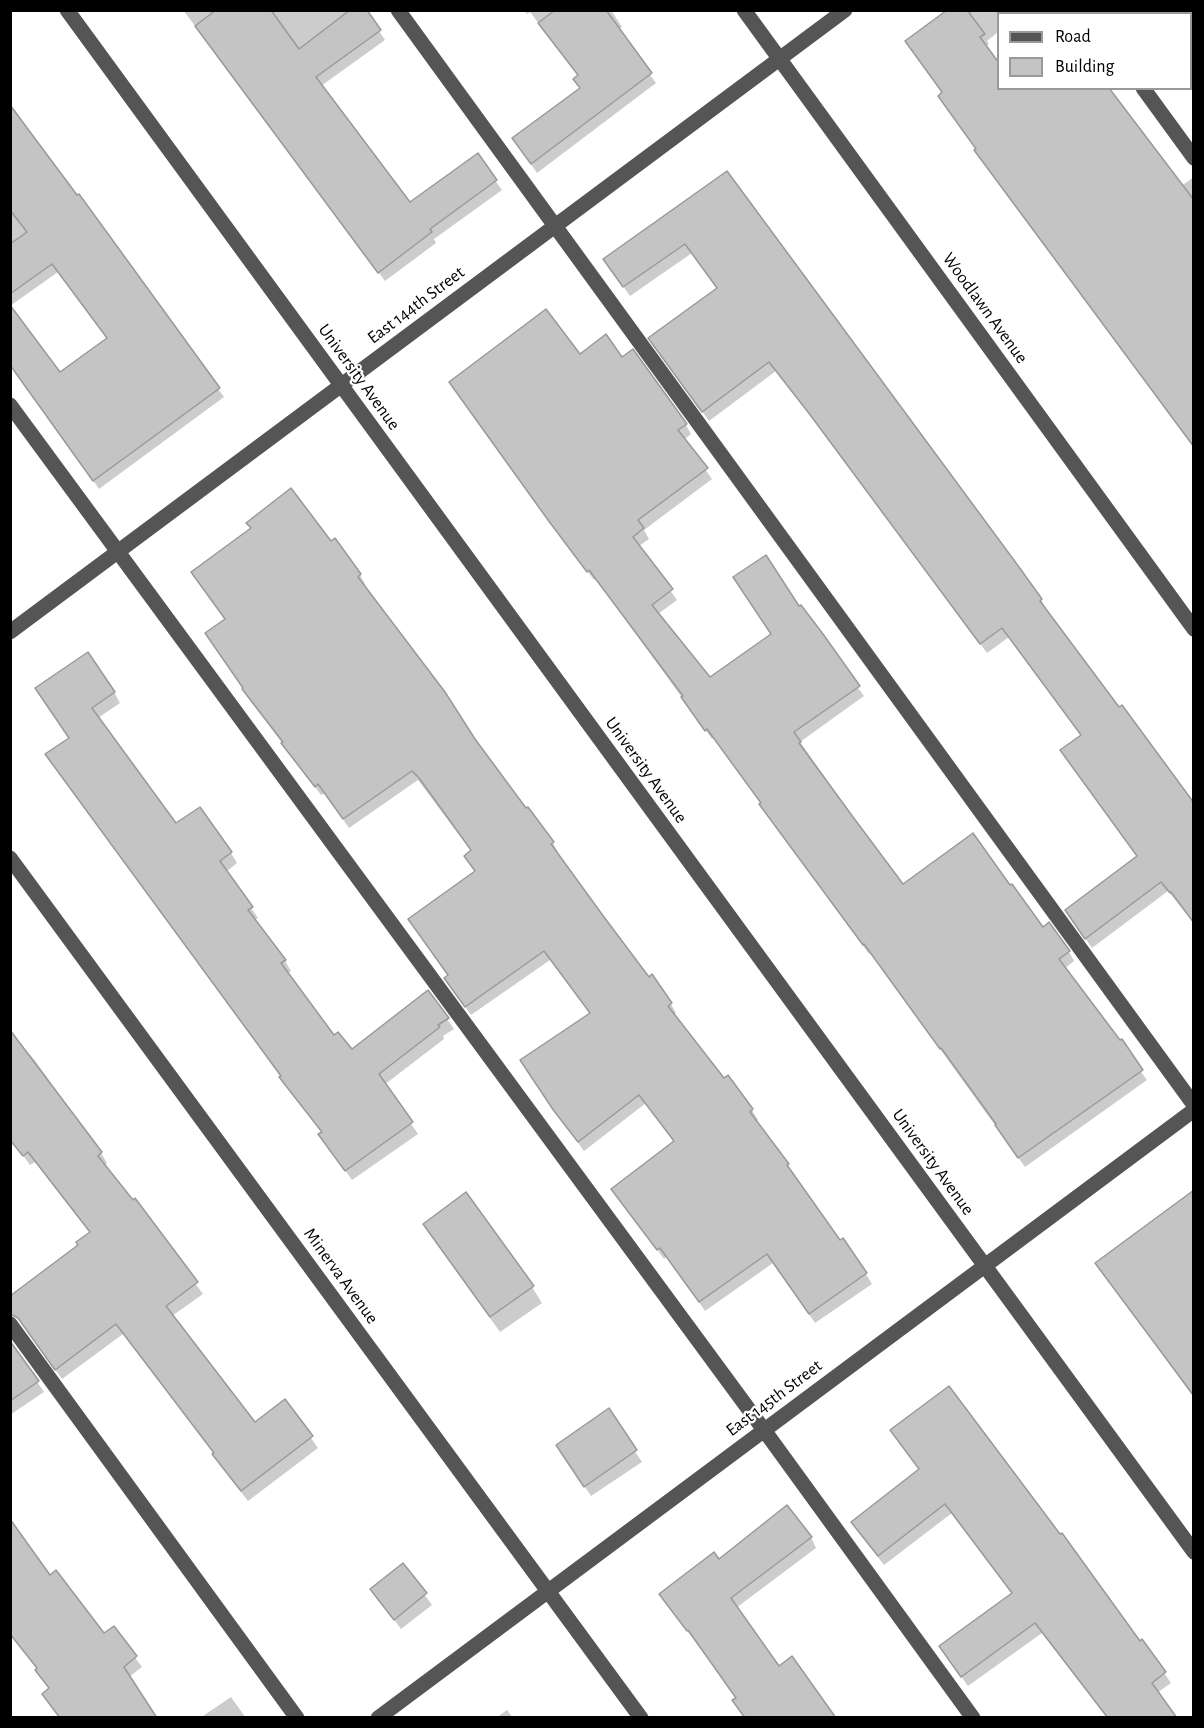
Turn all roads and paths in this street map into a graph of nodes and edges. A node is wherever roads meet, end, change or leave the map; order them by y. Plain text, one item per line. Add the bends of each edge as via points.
1 (67, 10) edge
2 (398, 10) edge
3 (744, 10) edge
4 (845, 10) edge
5 (780, 59) junction
6 (1144, 90) edge
7 (1194, 158) edge
8 (555, 225) junction
9 (341, 385) junction
10 (10, 405) edge
11 (118, 552) junction
12 (1194, 629) edge
13 (10, 632) edge
14 (10, 858) edge
15 (1194, 1105) edge
16 (1194, 1110) edge
17 (984, 1266) junction
18 (10, 1324) edge
19 (764, 1430) junction
20 (1194, 1552) edge
21 (548, 1591) junction
22 (297, 1718) edge
23 (378, 1718) edge
24 (641, 1718) edge
25 (973, 1718) edge

1 - 9 street, University Avenue
2 - 8 street
3 - 5 street, Woodlawn Avenue
4 - 5 street, East 144th Street
5 - 8 street, East 144th Street
5 - 12 street, Woodlawn Avenue
6 - 7 street
8 - 9 street, East 144th Street
8 - 15 street
9 - 11 street, East 144th Street
9 - 17 street, University Avenue
10 - 11 street
11 - 13 street, East 144th Street
11 - 19 street
14 - 21 street, Minerva Avenue
16 - 17 street, East 145th Street
17 - 19 street, East 145th Street
17 - 20 street, University Avenue
18 - 22 street
19 - 21 street, East 145th Street
19 - 25 street
21 - 23 street, East 145th Street
21 - 24 street, Minerva Avenue

